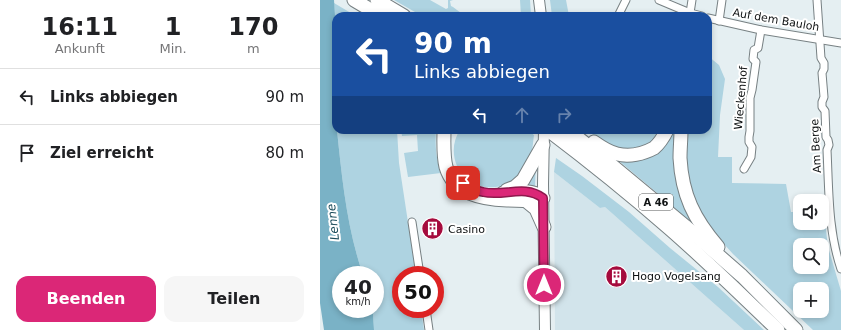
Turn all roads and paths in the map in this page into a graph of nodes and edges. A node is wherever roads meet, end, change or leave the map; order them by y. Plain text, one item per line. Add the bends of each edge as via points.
1 (354, 0) edge
2 (539, 0) edge
3 (626, 0) edge
4 (661, 0) edge
5 (692, 0) edge
6 (722, 0) edge
7 (817, 0) edge
8 (378, 11) edge
9 (388, 12) edge
10 (540, 12) edge
11 (620, 12) edge
12 (688, 12) edge
13 (690, 12) edge
14 (712, 19) edge
15 (719, 21) junction
16 (761, 30) junction
17 (820, 39) junction
18 (841, 43) edge
19 (444, 134) edge
20 (452, 134) edge
21 (544, 134) edge
22 (553, 134) edge
23 (573, 134) edge
24 (579, 134) edge
25 (665, 134) edge
26 (681, 134) edge
27 (543, 145) junction
28 (744, 169) dead end
29 (498, 193) junction
30 (543, 198) junction
31 (525, 200) junction
32 (412, 222) dead end
33 (544, 227) junction
34 (419, 266) edge
35 (841, 269) edge
36 (742, 276) junction
37 (427, 318) edge
38 (429, 330) edge
39 (546, 330) edge
40 (778, 330) edge
41 (796, 330) edge

1 - 8 highway
2 - 10 main road
3 - 11 street
4 - 12 street
5 - 13 street
6 - 15 street
7 - 17 street, Am Berge
8 - 9 highway
14 - 15 street, Auf dem Bauloh
15 - 16 street, Auf dem Bauloh
16 - 17 street, Auf dem Bauloh
16 - 28 street, Wieckenhof via 758,48 754,50 753,59 756,62 750,98 749,142 752,157
17 - 18 street, Auf dem Bauloh
17 - 35 street, Am Berge via 821,58 824,63 822,107 825,111 829,145 827,150 832,231
19 - 31 highway via 446,167 464,190 477,196
20 - 29 highway via 448,149 449,157 458,177 476,190
21 - 27 main road
22 - 40 highway, A 46 via 669,228
23 - 36 highway, A 46
24 - 25 highway via 606,150 632,155 654,148
26 - 36 highway via 680,157 686,197 708,235
27 - 29 highway via 523,180 515,187
27 - 30 main road
29 - 30 highway via 524,191
30 - 31 highway
30 - 33 main road
31 - 33 highway via 536,209
32 - 34 street
33 - 39 main road
36 - 41 highway, A 46
37 - 38 street

